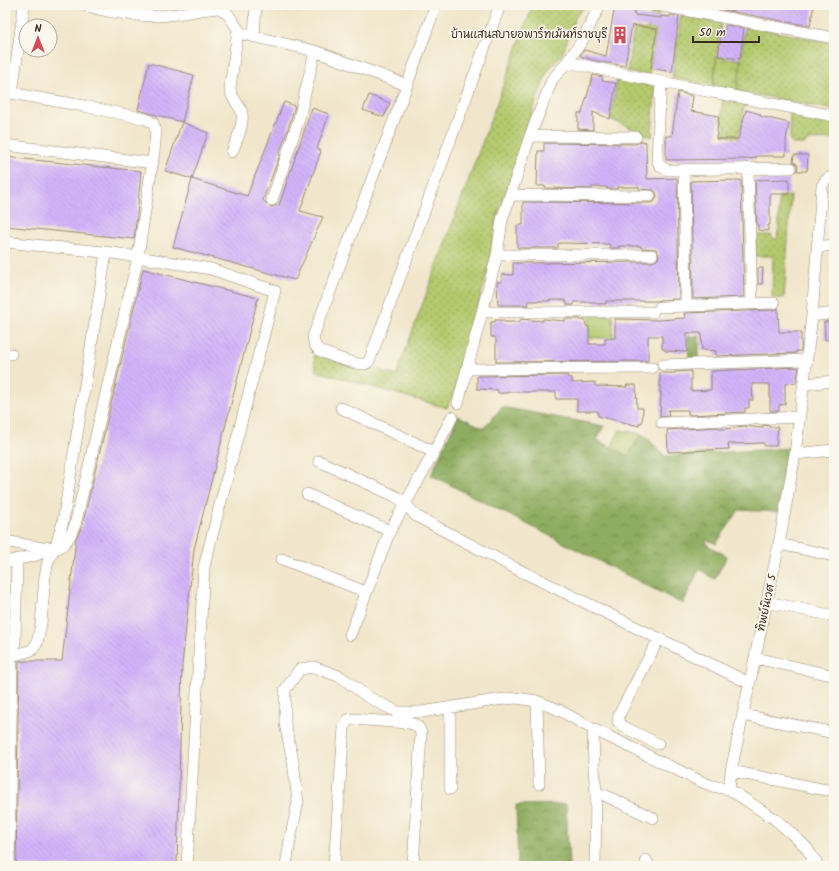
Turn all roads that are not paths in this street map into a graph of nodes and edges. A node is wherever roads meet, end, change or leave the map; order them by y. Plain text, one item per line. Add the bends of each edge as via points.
1 (87, 5) edge
2 (256, 5) edge
3 (436, 5) edge
4 (500, 5) edge
5 (600, 5) edge
6 (657, 5) edge
7 (24, 6) edge
8 (238, 30) junction
9 (254, 36) junction
10 (834, 38) edge
11 (315, 51) junction
12 (567, 62) junction
13 (661, 82) junction
14 (408, 85) junction
15 (8, 93) edge
16 (834, 116) edge
17 (530, 136) junction
18 (636, 137) dead end
19 (5, 145) edge
20 (232, 152) dead end
21 (153, 163) junction
22 (748, 168) junction
23 (791, 168) dead end
24 (684, 169) junction
25 (829, 179) edge
26 (510, 195) junction
27 (650, 196) dead end
28 (272, 200) dead end
29 (5, 242) edge
30 (834, 245) edge
31 (817, 247) junction
32 (106, 253) junction
33 (497, 255) junction
34 (652, 255) dead end
35 (138, 257) junction
36 (774, 303) dead end
37 (752, 304) junction
38 (686, 306) junction
39 (482, 312) junction
40 (834, 313) edge
41 (812, 316) junction
42 (806, 360) junction
43 (467, 369) junction
44 (834, 381) edge
45 (803, 384) junction
46 (458, 403) dead end
47 (341, 408) dead end
48 (452, 417) dead end
49 (799, 417) junction
50 (662, 423) dead end
51 (834, 450) edge
52 (434, 452) junction
53 (795, 454) junction
54 (319, 461) dead end
55 (307, 494) dead end
56 (406, 504) junction
57 (390, 531) junction
58 (5, 541) edge
59 (779, 544) junction
60 (50, 549) junction
61 (834, 556) edge
62 (282, 559) dead end
63 (17, 560) junction
64 (5, 562) edge
65 (366, 592) junction
66 (767, 602) junction
67 (834, 616) edge
68 (350, 635) dead end
69 (659, 638) junction
70 (8, 656) edge
71 (755, 658) junction
72 (831, 675) dead end
73 (750, 683) junction
74 (537, 701) junction
75 (378, 703) junction
76 (450, 709) junction
77 (743, 715) junction
78 (378, 721) junction
79 (593, 729) junction
80 (830, 732) dead end
81 (658, 744) dead end
82 (731, 771) junction
83 (539, 784) dead end
84 (450, 789) dead end
85 (728, 789) junction
86 (826, 790) dead end
87 (596, 793) junction
88 (653, 818) dead end
89 (813, 864) edge
90 (9, 866) edge
91 (187, 866) edge
92 (286, 866) edge
93 (334, 866) edge
94 (413, 866) edge
95 (595, 866) edge

1 - 8 street via 94,9 156,16 219,8 227,12
2 - 9 street
3 - 14 street
4 - 14 street via 370,359 363,364 353,363 318,350 313,337
5 - 12 street via 582,41
6 - 10 street
7 - 15 street
8 - 9 street
8 - 20 street via 230,88 243,120
9 - 11 street
11 - 14 street
11 - 28 street via 299,119
12 - 13 street
12 - 17 street via 552,80
13 - 16 street
13 - 24 street via 658,164 668,170
15 - 21 street via 146,119 153,123 156,131
17 - 18 street
17 - 26 street
19 - 21 street
21 - 35 street
22 - 23 street
22 - 24 street
22 - 37 street
24 - 38 street
25 - 31 street, ทิพย์นิเวศ 5 via 822,186
26 - 27 street
26 - 33 street via 502,220
29 - 32 street
30 - 31 street
31 - 41 street, ทิพย์นิเวศ 5
32 - 35 street
32 - 60 street via 63,522
33 - 34 street
33 - 39 street
35 - 60 street via 74,525 70,536 61,547
35 - 91 street via 211,269 275,291 204,567
36 - 37 street
37 - 38 street
38 - 39 street via 657,310
39 - 43 street
40 - 41 street
41 - 42 street, ทิพย์นิเวศ 5
42 - 43 street via 658,367
42 - 45 street, ทิพย์นิเวศ 5
43 - 46 street
44 - 45 street
45 - 49 street, ทิพย์นิเวศ 5
47 - 52 street
48 - 52 street
49 - 50 street
49 - 53 street, ทิพย์นิเวศ 5
51 - 53 street
52 - 56 street
53 - 59 street, ทิพย์นิเวศ 5
54 - 56 street via 395,496
55 - 57 street
56 - 57 street
56 - 69 street via 416,516 515,568
57 - 65 street
58 - 60 street
59 - 61 street
59 - 66 street, ทิพย์นิเวศ 5
60 - 63 street
60 - 70 street via 37,643 32,650
62 - 65 street
63 - 64 street
63 - 70 street via 15,643
65 - 68 street
66 - 67 street
66 - 71 street, ทิพย์นิเวศ 5
69 - 73 street
69 - 81 street via 618,720 622,726
70 - 90 street
71 - 72 street
71 - 73 street, ทิพย์นิเวศ 5
73 - 77 street, ทิพย์นิเวศ 5
74 - 76 street via 516,698
74 - 79 street
74 - 83 street
75 - 76 street via 397,712
75 - 78 street
75 - 92 street via 341,677 314,667 300,669 285,690 285,724 294,761 298,802
76 - 84 street
77 - 80 street
77 - 82 street, ทิพย์นิเวศ 5
78 - 93 street via 351,719 345,723
78 - 94 street via 413,724 421,734
79 - 85 street via 700,781
79 - 87 street
82 - 85 street, ทิพย์นิเวศ 5
82 - 86 street
85 - 89 street via 776,820 792,834 806,847
87 - 88 street
87 - 95 street

